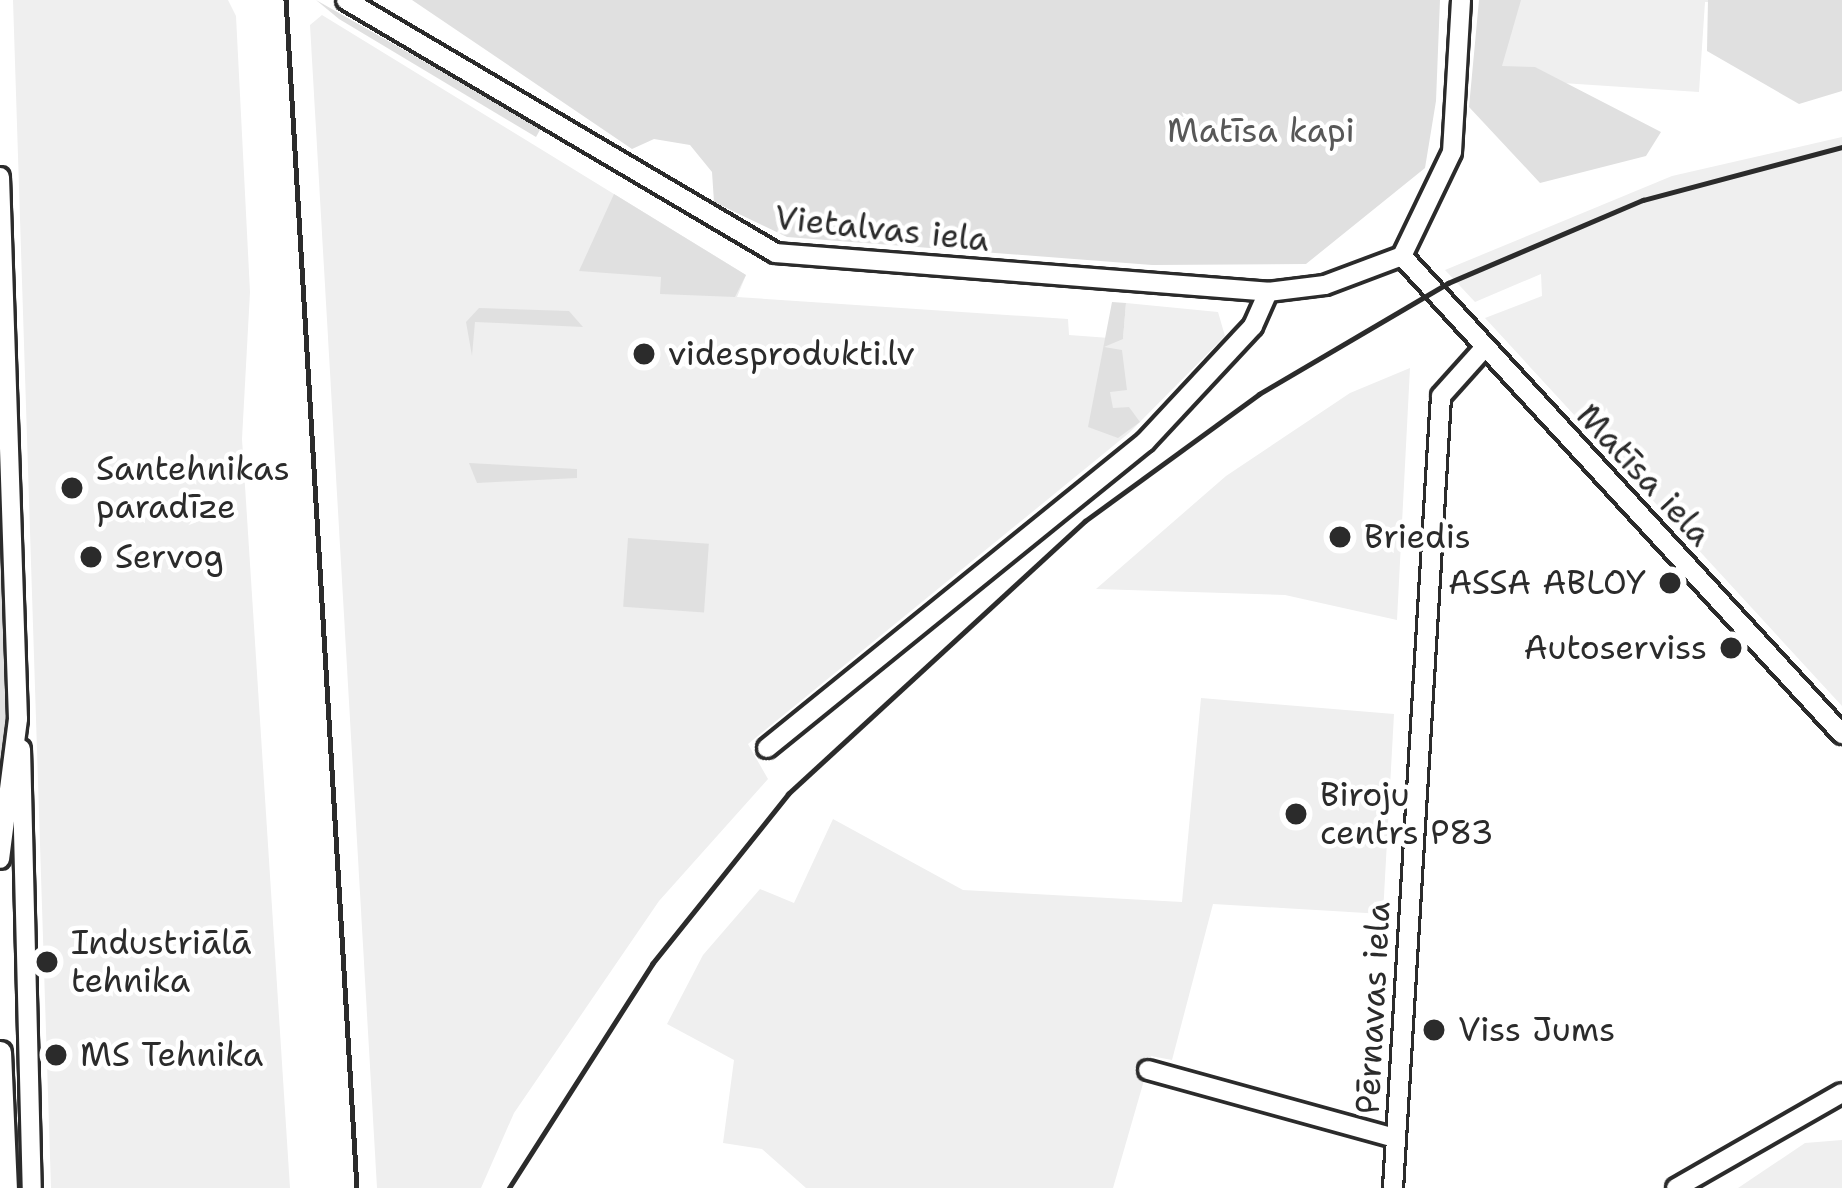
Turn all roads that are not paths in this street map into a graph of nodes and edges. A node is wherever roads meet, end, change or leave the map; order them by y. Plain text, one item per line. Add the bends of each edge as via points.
1 (346, 0) edge
2 (1461, 0) edge
3 (0, 177) edge
4 (1402, 256) junction
5 (1268, 292) junction
6 (1485, 347) junction
7 (2, 348) edge
8 (18, 719) junction
9 (1842, 734) edge
10 (767, 748) dead end
11 (0, 859) edge
12 (0, 1052) edge
13 (1148, 1070) dead end
14 (1, 1071) edge
15 (1842, 1093) edge
16 (1395, 1138) junction
17 (6, 1188) edge
18 (32, 1188) edge
19 (1393, 1188) edge
20 (1676, 1188) edge

1 - 5 street, Vietalvas iela via 776,253
2 - 4 street via 1452,152
3 - 7 street
4 - 5 street, Vietalvas iela
4 - 6 street, Matīsa iela
5 - 10 street via 1253,326 1145,442
6 - 9 street, Matīsa iela
6 - 16 street, Pērnavas iela via 1441,396
7 - 8 street
8 - 11 street
8 - 18 street
12 - 14 main road
13 - 16 street
14 - 17 main road
15 - 20 street
16 - 19 street, Pērnavas iela

